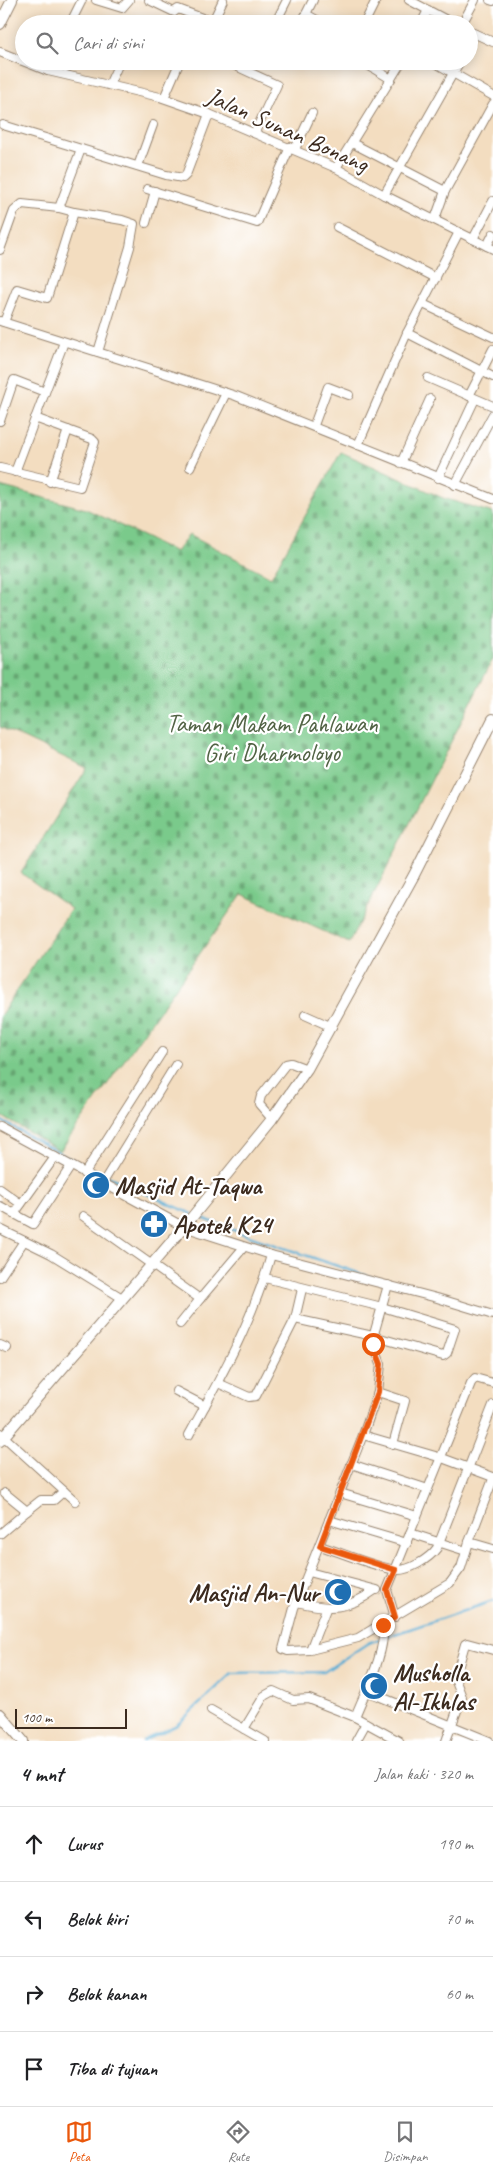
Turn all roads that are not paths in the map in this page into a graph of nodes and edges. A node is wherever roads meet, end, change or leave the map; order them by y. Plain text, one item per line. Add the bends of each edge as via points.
1 (12, 0) edge
2 (82, 0) edge
3 (96, 0) edge
4 (129, 0) edge
5 (149, 0) edge
6 (223, 0) edge
7 (288, 0) edge
8 (313, 0) edge
9 (376, 0) edge
10 (409, 0) edge
11 (475, 0) edge
12 (428, 10) junction
13 (306, 14) edge
14 (74, 15) edge
15 (195, 15) edge
16 (218, 15) edge
17 (280, 15) edge
18 (368, 15) edge
19 (426, 15) edge
20 (437, 15) edge
21 (467, 15) edge
22 (0, 24) edge
23 (478, 35) edge
24 (493, 42) edge
25 (0, 52) edge
26 (15, 58) edge
27 (43, 70) edge
28 (116, 70) edge
29 (176, 70) edge
30 (244, 70) edge
31 (376, 70) edge
32 (396, 70) edge
33 (448, 70) edge
34 (455, 70) edge
35 (48, 72) joint
36 (453, 73) junction
37 (391, 79) junction
38 (109, 85) junction
39 (493, 96) edge
40 (164, 98) junction
41 (493, 104) edge
42 (312, 113) dead end
43 (209, 114) junction
44 (3, 125) dead end
45 (152, 125) dead end
46 (255, 132) junction
47 (352, 143) junction
48 (293, 148) junction
49 (80, 149) junction
50 (138, 166) junction
51 (400, 166) junction
52 (336, 168) junction
53 (147, 189) dead end
54 (155, 191) junction
55 (444, 191) junction
56 (384, 195) junction
57 (493, 201) edge
58 (59, 208) junction
59 (74, 212) junction
60 (435, 219) junction
61 (146, 223) dead end
62 (337, 227) dead end
63 (459, 232) junction
64 (493, 234) edge
65 (473, 239) junction
66 (490, 248) edge
67 (0, 250) edge
68 (436, 278) junction
69 (423, 304) junction
70 (2, 321) edge
71 (407, 333) junction
72 (493, 337) edge
73 (64, 342) junction
74 (493, 350) edge
75 (98, 352) junction
76 (483, 371) junction
77 (493, 376) edge
78 (428, 378) dead end
79 (45, 392) junction
80 (226, 393) junction
81 (349, 395) dead end
82 (472, 397) junction
83 (430, 399) dead end
84 (493, 406) edge
85 (493, 414) edge
86 (35, 418) junction
87 (0, 421) edge
88 (314, 425) junction
89 (68, 430) junction
90 (358, 445) junction
91 (401, 463) junction
92 (190, 467) dead end
93 (0, 468) edge
94 (16, 472) junction
95 (438, 478) junction
96 (50, 482) junction
97 (455, 485) junction
98 (493, 490) edge
99 (491, 498) edge
100 (493, 719) edge
101 (305, 1015) dead end
102 (332, 1027) junction
103 (162, 1052) dead end
104 (176, 1064) dead end
105 (307, 1069) junction
106 (272, 1119) junction
107 (0, 1127) edge
108 (55, 1157) junction
109 (71, 1166) junction
110 (86, 1170) junction
111 (105, 1179) junction
112 (0, 1189) edge
113 (21, 1204) junction
114 (0, 1206) edge
115 (14, 1214) junction
116 (82, 1216) dead end
117 (188, 1222) junction
118 (0, 1229) edge
119 (24, 1240) junction
120 (244, 1247) junction
121 (271, 1255) junction
122 (152, 1263) junction
123 (0, 1277) edge
124 (265, 1278) junction
125 (388, 1285) junction
126 (302, 1289) junction
127 (122, 1298) junction
128 (200, 1299) junction
129 (382, 1308) junction
130 (493, 1315) edge
131 (295, 1319) junction
132 (180, 1324) dead end
133 (373, 1336) junction
134 (218, 1383) junction
135 (493, 1383) edge
136 (176, 1391) dead end
137 (378, 1392) junction
138 (493, 1405) edge
139 (205, 1406) junction
140 (189, 1435) dead end
141 (363, 1435) junction
142 (2, 1436) edge
143 (393, 1444) junction
144 (442, 1458) junction
145 (351, 1464) junction
146 (468, 1467) junction
147 (493, 1478) edge
148 (428, 1490) junction
149 (64, 1491) junction
150 (5, 1493) dead end
151 (340, 1493) junction
152 (75, 1501) dead end
153 (27, 1511) junction
154 (417, 1516) junction
155 (329, 1520) junction
156 (410, 1533) junction
157 (0, 1534) edge
158 (439, 1542) junction
159 (469, 1542) junction
160 (407, 1543) junction
161 (320, 1546) junction
162 (493, 1549) edge
163 (466, 1551) junction
164 (396, 1570) junction
165 (309, 1572) junction
166 (375, 1590) junction
167 (387, 1590) junction
168 (297, 1602) junction
169 (326, 1609) junction
170 (395, 1617) junction
171 (383, 1629) junction
172 (310, 1650) junction
173 (493, 1650) edge
174 (366, 1691) junction
175 (211, 1710) dead end
176 (0, 1714) edge
177 (355, 1718) junction
178 (366, 1723) junction
179 (452, 1727) junction
180 (244, 1729) junction
181 (23, 1741) edge
182 (265, 1741) edge
183 (356, 1741) edge
184 (398, 1741) edge
185 (446, 1741) edge
186 (489, 1741) edge

1 - 22 main road
2 - 14 street
3 - 4 street via 122,8
5 - 15 street via 174,12 178,8
6 - 16 street
7 - 17 street
8 - 13 street
9 - 18 street
10 - 12 street
11 - 21 street
12 - 19 street
12 - 20 street
23 - 24 street
25 - 26 street, Jalan Sunan Bonang
27 - 35 street, Jalan Sunan Bonang
28 - 38 street
29 - 40 street
30 - 46 street via 277,85
31 - 37 street
32 - 37 street
33 - 36 street
34 - 36 street
35 - 38 street, Jalan Sunan Bonang
36 - 39 street
36 - 51 street
37 - 47 street
38 - 40 street, Jalan Sunan Bonang
40 - 43 street, Jalan Sunan Bonang
41 - 55 street
42 - 48 street
43 - 46 street, Jalan Sunan Bonang
43 - 50 street via 185,177
44 - 49 street
45 - 50 street
46 - 48 street, Jalan Sunan Bonang
47 - 51 street
47 - 52 street
48 - 52 street, Jalan Sunan Bonang
48 - 54 street via 257,223
49 - 50 street
49 - 58 street
51 - 55 street
51 - 56 street
52 - 56 street, Jalan Sunan Bonang
53 - 54 street
54 - 61 street
55 - 60 street
56 - 60 street, Jalan Sunan Bonang
57 - 65 street
58 - 59 street
58 - 67 street via 22,204 14,211
59 - 70 street via 47,298 17,289
59 - 75 street via 134,224
60 - 63 street, Jalan Sunan Bonang
62 - 68 street
63 - 65 street, Jalan Sunan Bonang
63 - 68 street
64 - 66 street
65 - 66 street, Jalan Sunan Bonang
68 - 69 street
69 - 71 street
69 - 72 street
70 - 73 street
71 - 76 street
71 - 90 street
73 - 75 street
73 - 79 street
74 - 76 street
75 - 80 street
76 - 77 street
76 - 82 street
78 - 82 street
79 - 86 street
79 - 87 street via 14,380
80 - 88 street
80 - 92 street
81 - 88 street via 328,387
82 - 84 street
82 - 95 street
83 - 91 street
85 - 97 street
86 - 89 street
86 - 94 street
88 - 90 street
89 - 96 street
89 - 96 street via 92,439 95,446 79,488
90 - 91 street
91 - 95 street
93 - 94 street
94 - 96 street
95 - 97 street
97 - 99 street
98 - 99 street
100 - 102 main road
101 - 102 street
102 - 105 main road
103 - 110 street
104 - 111 street
105 - 106 main road
105 - 106 street via 286,1064 261,1096 259,1104
106 - 117 main road
107 - 108 street
108 - 109 street
108 - 113 street
109 - 110 street
109 - 115 street via 33,1224
110 - 111 street
111 - 117 street
112 - 113 street
113 - 115 street
114 - 115 street
116 - 122 street
117 - 120 street
117 - 122 main road
118 - 119 street
119 - 123 street
119 - 127 street
120 - 121 street
120 - 128 street
121 - 124 street
121 - 125 street
122 - 127 main road
122 - 128 street
124 - 126 street
124 - 134 street via 244,1332
125 - 129 street
125 - 130 street
126 - 129 street
126 - 131 street
127 - 142 main road
128 - 132 street
129 - 133 street
129 - 133 street via 452,1326 455,1330 443,1356
131 - 133 street
131 - 134 street via 254,1398
133 - 137 street via 372,1342 381,1364
134 - 139 street
135 - 144 street via 478,1378 473,1380
136 - 139 street
137 - 141 street
137 - 143 street via 405,1401
138 - 146 street
139 - 140 street
141 - 143 street
141 - 145 street
142 - 149 street
143 - 144 street
144 - 146 street
144 - 148 street
145 - 148 street
145 - 151 street
146 - 147 street
146 - 158 street
147 - 159 street
148 - 154 street
149 - 152 street
149 - 153 street via 54,1500 41,1500
150 - 153 street
151 - 154 street
151 - 155 street
153 - 157 street
154 - 156 street
155 - 160 street
155 - 161 street
156 - 158 street
156 - 160 street
158 - 163 street
158 - 164 street via 430,1556 413,1566
159 - 162 street
159 - 163 street
160 - 164 street
161 - 164 street
161 - 165 street
163 - 170 street via 462,1568 455,1578
164 - 167 street
165 - 166 street
165 - 168 street
166 - 167 street
166 - 169 street via 360,1600
167 - 170 street
168 - 169 street
168 - 172 street via 283,1649
169 - 172 street
170 - 171 street
171 - 172 street
171 - 174 street via 383,1642
173 - 179 street via 465,1644 455,1679 462,1697
174 - 177 street
174 - 179 street
175 - 180 street
176 - 181 main road
177 - 178 street
177 - 180 street via 309,1699 293,1700 273,1691 264,1696
178 - 183 street
178 - 184 street
179 - 185 street
179 - 186 street
180 - 182 street

